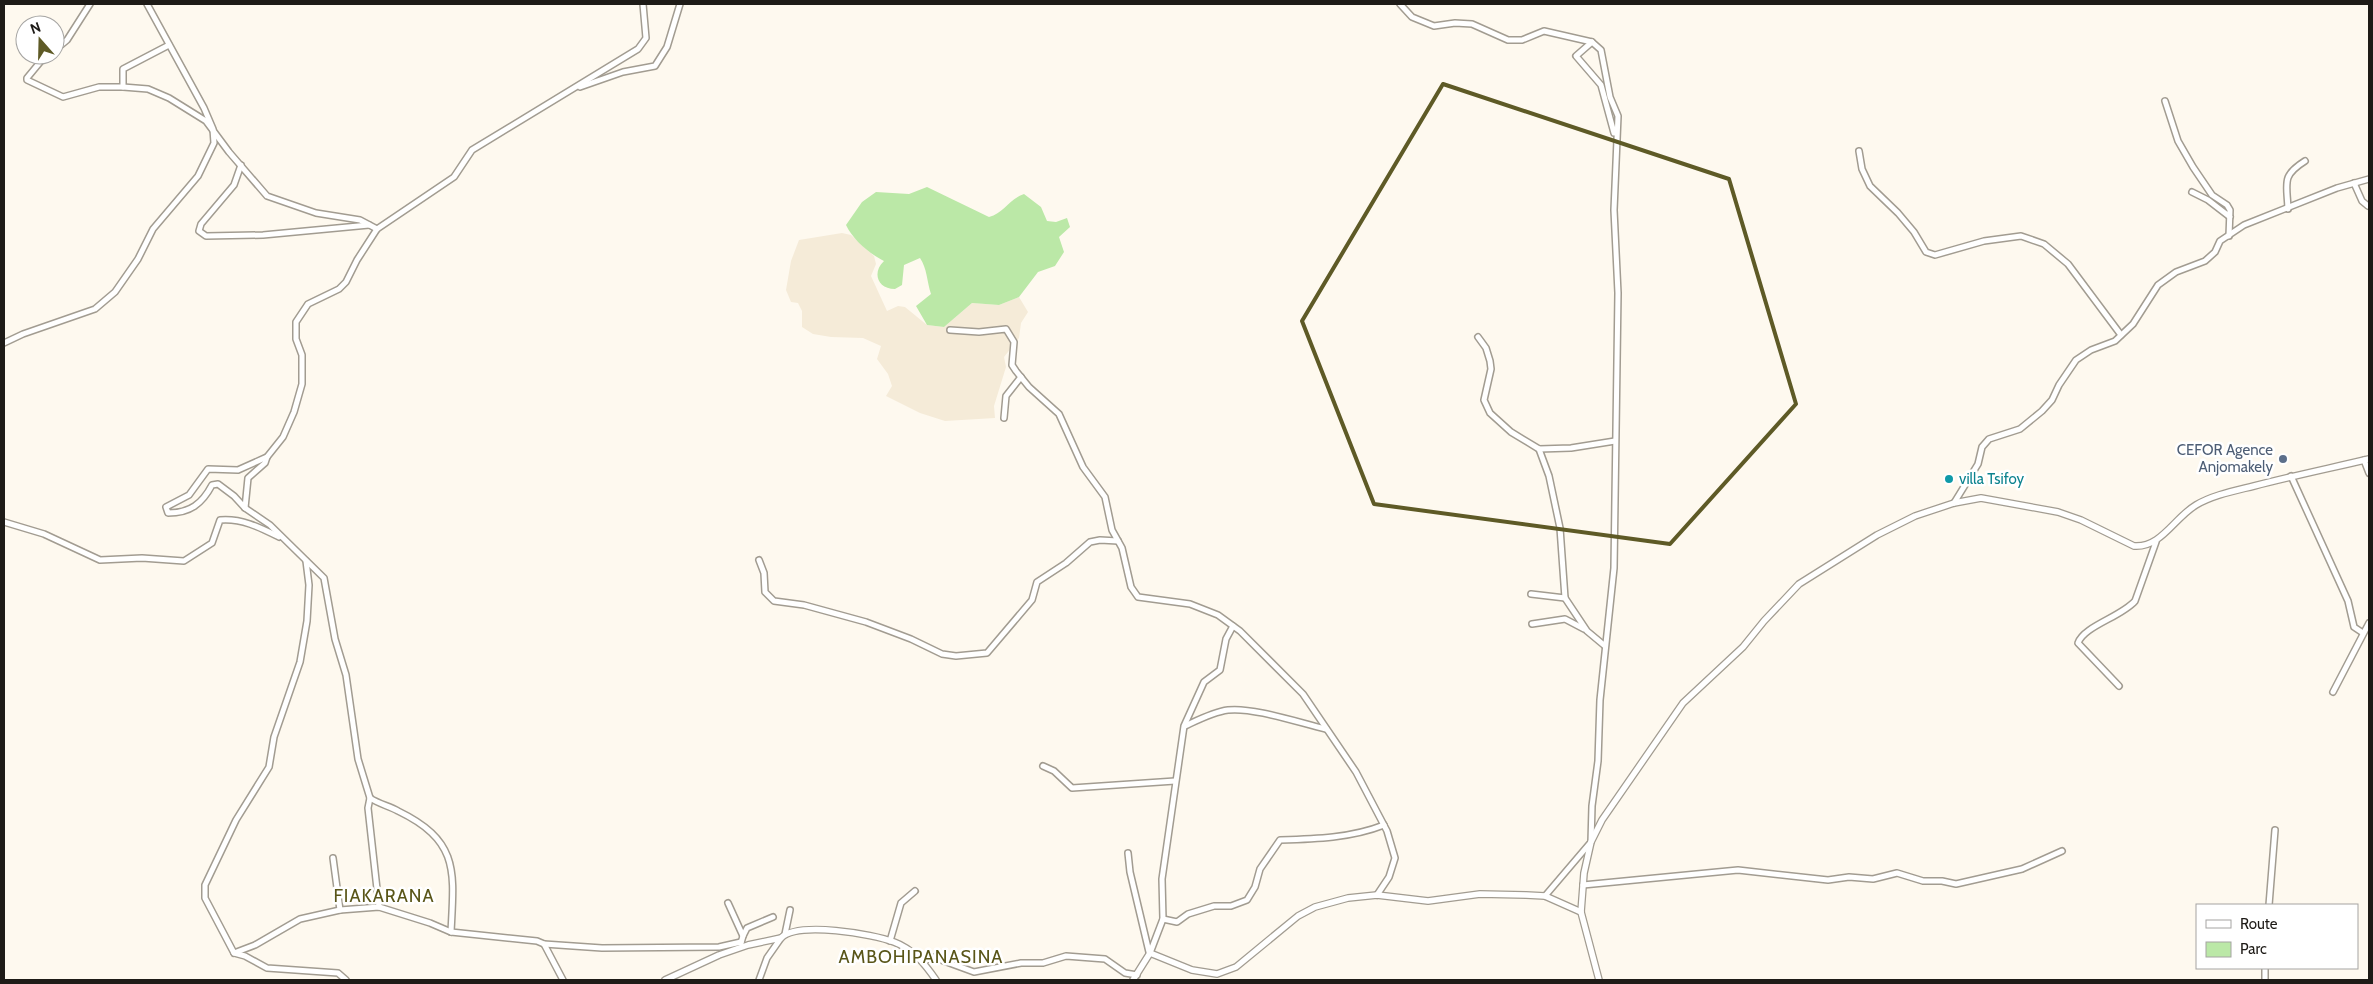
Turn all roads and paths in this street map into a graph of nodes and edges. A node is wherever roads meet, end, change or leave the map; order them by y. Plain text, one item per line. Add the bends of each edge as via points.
1 (90, 4) edge
2 (147, 4) edge
3 (643, 4) edge
4 (680, 4) edge
5 (1400, 4) edge
6 (65, 42) edge
7 (1592, 42) junction
8 (169, 45) junction
9 (37, 65) edge
10 (123, 86) junction
11 (572, 90) junction
12 (2165, 101) dead end
13 (213, 130) junction
14 (1615, 145) junction
15 (1859, 150) dead end
16 (2305, 160) dead end
17 (241, 165) junction
18 (2369, 179) edge
19 (2354, 183) junction
20 (2192, 192) dead end
21 (2368, 206) dead end
22 (2288, 208) junction
23 (2230, 217) junction
24 (372, 225) junction
25 (377, 230) junction
26 (2228, 236) junction
27 (950, 330) dead end
28 (2121, 335) junction
29 (1478, 337) dead end
30 (4, 344) edge
31 (1021, 377) junction
32 (1004, 418) dead end
33 (1615, 441) junction
34 (1539, 449) junction
35 (267, 458) junction
36 (2367, 459) edge
37 (2369, 472) edge
38 (2291, 476) junction
39 (1954, 504) junction
40 (245, 508) junction
41 (4, 522) edge
42 (284, 539) junction
43 (1118, 541) junction
44 (2156, 542) junction
45 (306, 560) junction
46 (759, 560) dead end
47 (1531, 594) dead end
48 (1566, 598) junction
49 (2369, 622) edge
50 (1532, 624) dead end
51 (1233, 626) junction
52 (1587, 631) junction
53 (2363, 634) junction
54 (1605, 646) junction
55 (2119, 686) dead end
56 (2332, 692) dead end
57 (1184, 726) junction
58 (1326, 730) junction
59 (1043, 766) dead end
60 (1175, 781) junction
61 (370, 798) junction
62 (1384, 824) junction
63 (2275, 830) dead end
64 (1592, 842) junction
65 (2062, 851) dead end
66 (1128, 853) dead end
67 (333, 858) dead end
68 (1583, 885) junction
69 (915, 891) dead end
70 (1377, 895) junction
71 (1545, 896) junction
72 (728, 903) dead end
73 (2270, 904) edge
74 (379, 907) junction
75 (340, 910) junction
76 (790, 910) dead end
77 (1581, 912) junction
78 (773, 916) dead end
79 (1163, 919) junction
80 (452, 932) junction
81 (783, 936) junction
82 (890, 940) junction
83 (741, 942) junction
84 (544, 944) junction
85 (234, 953) junction
86 (1150, 953) junction
87 (922, 961) junction
88 (1137, 975) junction
89 (346, 980) edge
90 (563, 980) edge
91 (665, 980) edge
92 (759, 980) edge
93 (936, 980) edge
94 (1133, 980) edge
95 (1599, 980) edge

1 - 6 street
2 - 8 street
3 - 11 street via 646,38 638,49
4 - 11 street via 666,46 655,66 623,72
5 - 7 street via 1412,17 1434,26 1472,24 1508,40 1522,40 1544,30
7 - 14 street via 1602,50 1610,97 1618,116
7 - 14 street via 1576,56 1601,85
8 - 10 street via 123,69
8 - 13 street
9 - 10 street via 26,78 63,97 99,87
10 - 13 street via 169,98 206,121
11 - 25 street via 472,150 454,177
12 - 23 street via 2178,141 2212,195 2227,205
13 - 17 street
13 - 30 street via 214,144 198,176 154,229 115,292 95,309 23,334
14 - 33 street via 1618,301
15 - 28 street via 1862,169 1870,186 1898,213 1926,252 1934,255 1984,241 2021,236 2044,244 2068,264
16 - 22 street via 2287,177
17 - 24 street via 267,196 316,213
17 - 24 street via 234,185 201,224 199,231 206,236 263,235
18 - 19 street
19 - 21 street
19 - 22 street
20 - 23 street
22 - 26 street via 2244,225
23 - 26 street
24 - 25 street
25 - 35 street via 346,282 339,289 308,304 296,322 296,339 302,355 302,384 283,437
26 - 28 street via 2220,241 2215,252 2205,261 2176,272 2158,285 2133,324
27 - 31 street via 979,332 1006,329 1014,342 1012,365
28 - 39 street via 2076,360 2052,400 2020,429 1989,439
29 - 34 street via 1490,360 1484,400 1490,413 1511,432
31 - 32 street via 1006,396
31 - 43 street via 1059,414 1083,467 1105,497 1112,530
33 - 34 street
33 - 54 street via 1614,568
34 - 48 street via 1550,476 1560,528
35 - 40 street via 248,478
35 - 40 street via 238,470 208,469 189,495 166,507 168,513 192,509 204,499 212,485 218,484
36 - 37 street
36 - 38 street
38 - 44 street via 2226,493 2196,505
38 - 53 street via 2348,601 2354,627
39 - 44 street via 1981,498 1997,500 2058,512 2134,546 2144,547
39 - 64 street via 1914,516 1877,535 1799,584 1743,647 1684,703 1619,793
40 - 42 street
41 - 42 street via 44,534 100,560 184,561 212,542 220,520 254,524
42 - 45 street
43 - 46 street via 1090,542 1037,582 1032,600 987,653 972,656 942,654 866,622 804,605 774,601 765,592 764,572
43 - 51 street via 1128,566 1130,588 1138,597 1190,604 1218,615
44 - 55 street via 2135,601 2129,608 2085,633 2078,643
45 - 61 street via 324,578 335,639 346,675 358,759
45 - 85 street via 309,586 307,621 300,662 274,737 269,767 236,820 205,885 205,898
47 - 48 street
48 - 52 street
49 - 53 street
50 - 52 street via 1565,619
51 - 57 street via 1226,639 1220,670 1204,682
51 - 58 street via 1303,694
52 - 54 street
53 - 56 street
54 - 64 street
57 - 58 street via 1231,709
57 - 60 street
58 - 62 street via 1356,772
59 - 60 street via 1054,771 1072,788
60 - 79 street via 1162,879
61 - 74 street via 368,808
61 - 80 street via 423,826 445,849 453,874
62 - 70 street via 1395,858 1389,877
62 - 79 street via 1365,832 1280,840 1260,869 1247,900 1188,914 1177,922
63 - 73 street
64 - 68 street
64 - 71 street
65 - 68 street via 2022,869 1956,884 1923,881 1897,873 1873,879 1849,876 1828,880 1738,870
66 - 86 street
67 - 75 street
68 - 77 street
69 - 82 street via 901,902
70 - 71 street via 1428,901 1480,894
70 - 86 street via 1348,898 1315,907 1298,916 1236,967 1217,974 1192,970
71 - 77 street
72 - 83 street
74 - 75 street
74 - 80 street
75 - 85 street via 300,919 256,945
76 - 81 street
77 - 95 street
78 - 83 street via 747,928
79 - 86 street
80 - 84 street
81 - 82 street via 801,930 844,932
81 - 83 street
81 - 92 street via 767,958
82 - 87 street
83 - 84 street via 719,948 602,948
83 - 91 street
84 - 90 street
85 - 89 street via 268,968 338,973
86 - 88 street
87 - 88 street via 933,957 974,972 1021,963 1043,963 1066,956 1105,959 1125,973
87 - 93 street
88 - 94 street

